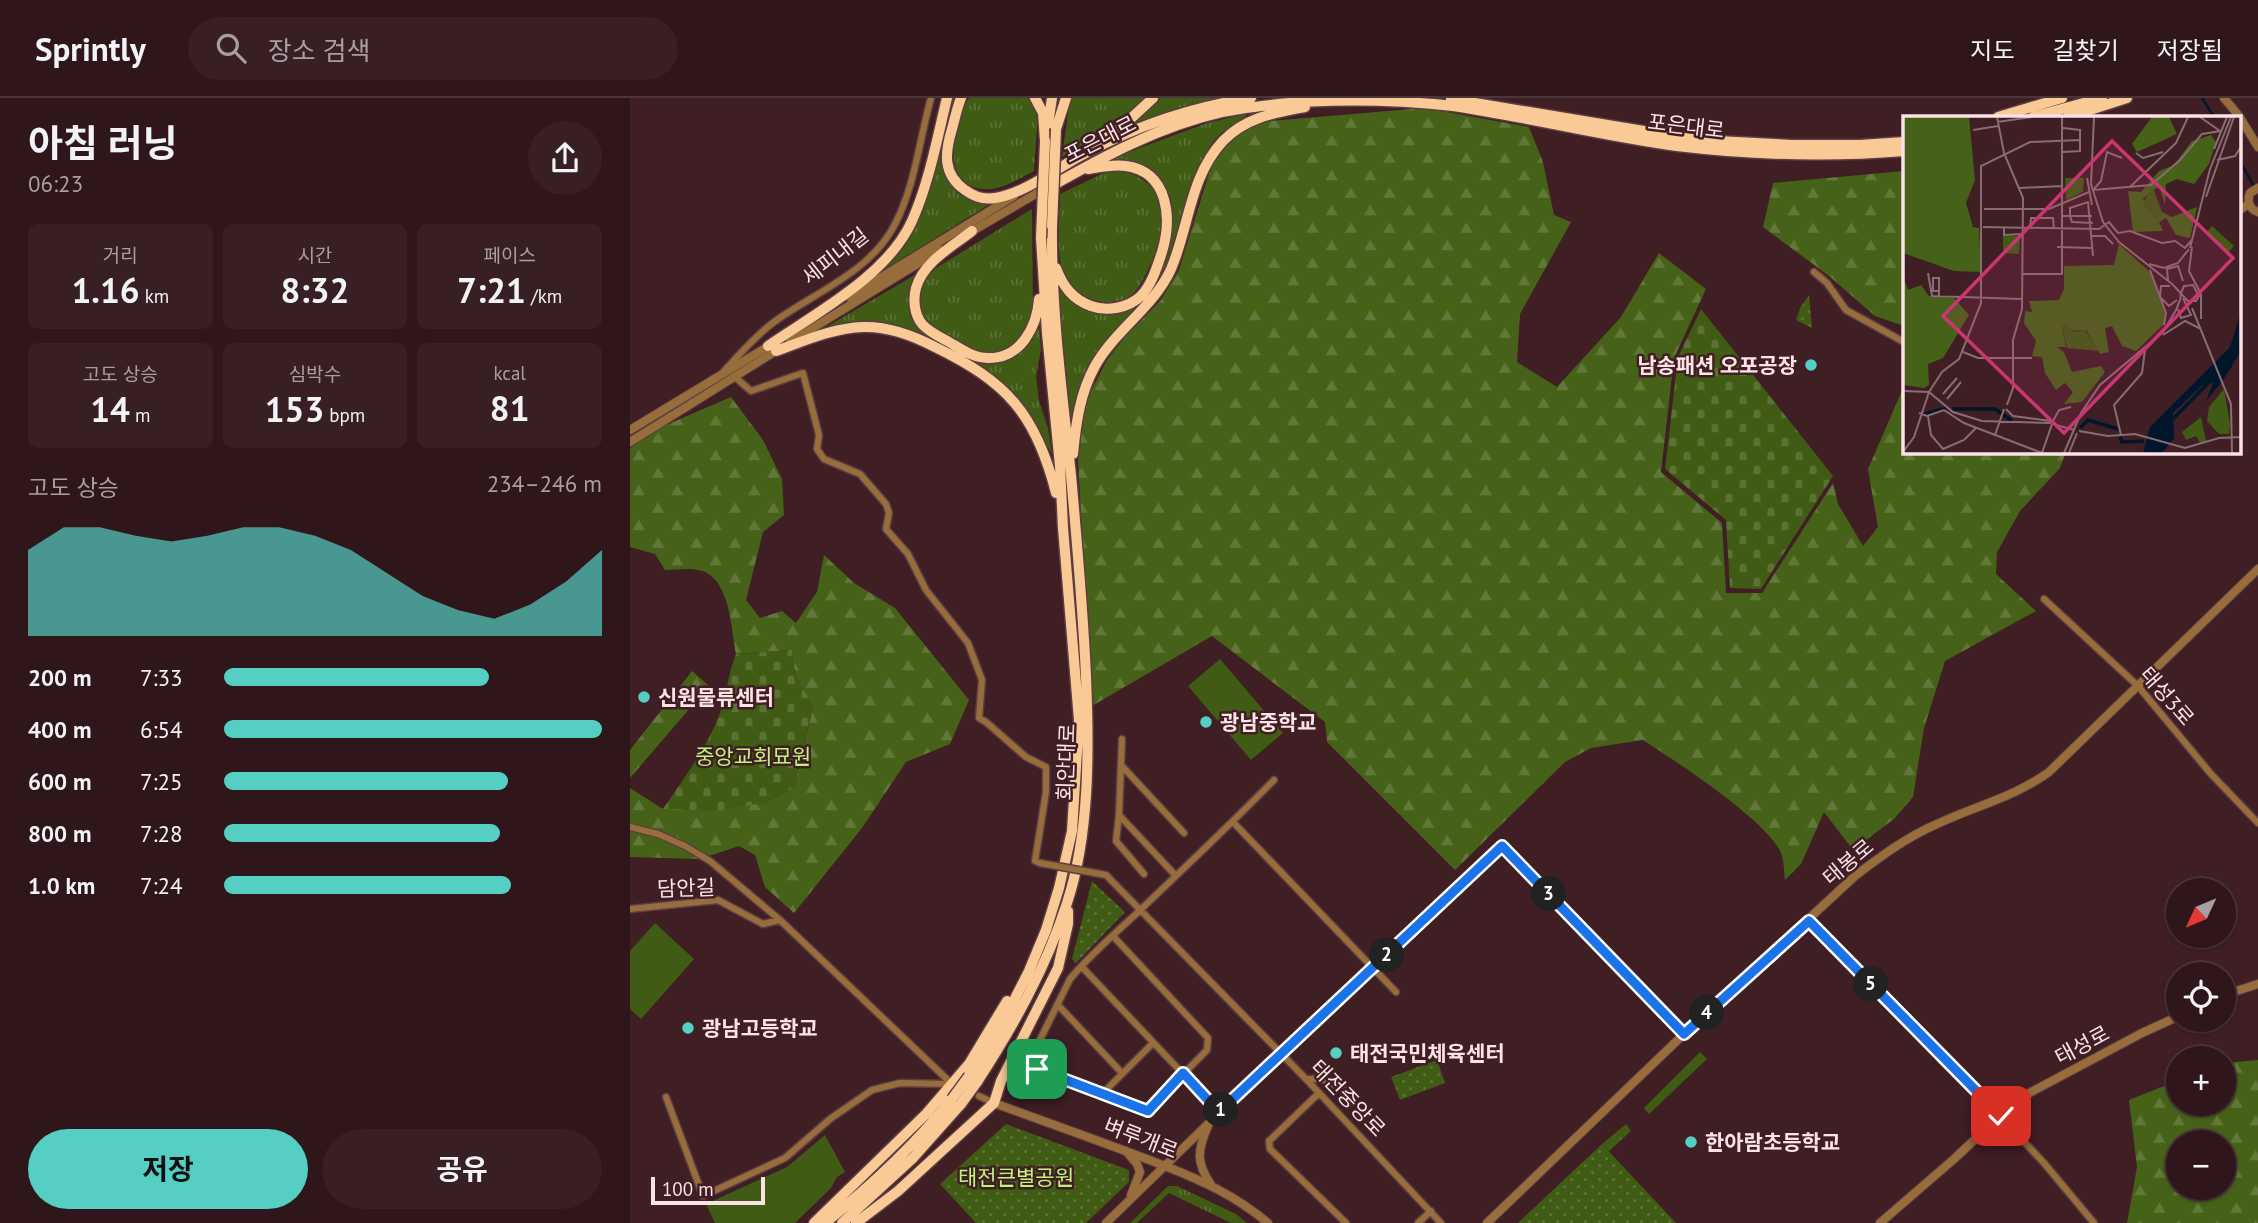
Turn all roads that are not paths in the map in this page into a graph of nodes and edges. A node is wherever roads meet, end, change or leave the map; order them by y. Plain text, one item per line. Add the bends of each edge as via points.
1 (931, 98) edge
2 (947, 98) edge
3 (961, 98) edge
4 (1035, 98) edge
5 (1052, 98) edge
6 (1060, 98) edge
7 (1066, 98) edge
8 (1153, 98) edge
9 (1251, 98) edge
10 (1448, 98) edge
11 (2062, 98) edge
12 (2102, 98) edge
13 (2127, 98) edge
14 (2224, 98) edge
15 (1337, 100) junction
16 (2001, 116) edge
17 (2038, 116) edge
18 (2071, 116) edge
19 (2239, 116) edge
20 (2240, 118) edge
21 (1056, 129) junction
22 (1045, 141) junction
23 (1902, 142) edge
24 (2258, 147) edge
25 (1903, 151) edge
26 (1082, 155) junction
27 (1079, 170) junction
28 (1038, 187) junction
29 (2258, 188) edge
30 (2249, 204) junction
31 (2240, 209) edge
32 (2258, 212) edge
33 (972, 231) junction
34 (1052, 254) junction
35 (1042, 268) junction
36 (1814, 272) dead end
37 (1903, 341) edge
38 (772, 349) junction
39 (722, 374) junction
40 (735, 377) junction
41 (630, 430) edge
42 (630, 442) edge
43 (1070, 474) junction
44 (1062, 515) junction
45 (2258, 569) edge
46 (2044, 599) dead end
47 (2138, 686) junction
48 (1122, 739) dead end
49 (1121, 765) junction
50 (1274, 780) dead end
51 (1119, 815) junction
52 (1233, 822) junction
53 (2258, 822) edge
54 (630, 827) edge
55 (1184, 833) dead end
56 (1144, 874) dead end
57 (1176, 876) junction
58 (1059, 888) junction
59 (1068, 901) junction
60 (630, 909) edge
61 (1141, 909) junction
62 (780, 920) junction
63 (1809, 921) junction
64 (1113, 936) junction
65 (1082, 967) junction
66 (1373, 968) junction
67 (2258, 985) edge
68 (2236, 991) edge
69 (1396, 992) dead end
70 (1058, 1004) junction
71 (2166, 1022) edge
72 (1684, 1034) junction
73 (1153, 1043) junction
74 (1280, 1054) junction
75 (1122, 1073) junction
76 (1183, 1073) junction
77 (973, 1079) junction
78 (1306, 1079) junction
79 (955, 1085) junction
80 (1346, 1090) dead end
81 (1319, 1093) junction
82 (1102, 1094) junction
83 (979, 1096) dead end
84 (666, 1097) dead end
85 (956, 1102) junction
86 (994, 1103) junction
87 (1219, 1112) junction
88 (2001, 1116) junction
89 (1210, 1121) junction
90 (1124, 1149) junction
91 (1164, 1166) junction
92 (1211, 1185) junction
93 (1128, 1202) junction
94 (1431, 1211) junction
95 (1492, 1221) edge
96 (814, 1223) edge
97 (825, 1223) edge
98 (842, 1223) edge
99 (856, 1223) edge
100 (1106, 1223) edge
101 (1268, 1223) edge
102 (1346, 1223) edge
103 (1418, 1223) edge
104 (1441, 1223) edge
105 (1880, 1223) edge
106 (2094, 1223) edge

1 - 39 street, 세피내길 via 911,183 886,238 855,269 774,322
2 - 38 highway via 919,202 895,247 862,281
3 - 28 highway via 947,146 950,176 975,197 994,199
4 - 22 highway via 1043,113
5 - 22 highway
6 - 21 highway
7 - 21 highway
8 - 26 highway
9 - 26 highway, 포은대로 via 1142,127
10 - 23 highway, 포은대로 via 1698,140 1792,145
11 - 16 highway
12 - 17 highway
13 - 18 highway
14 - 19 street
15 - 25 highway, 포은대로 via 1454,106 1727,151
15 - 27 highway, 포은대로 via 1263,105 1185,122
15 - 43 highway via 1254,118 1233,131 1207,162 1171,270 1158,294 1096,365 1079,406
20 - 24 street
21 - 34 highway, 회안대로, bridge
22 - 35 highway, 회안대로, bridge
26 - 28 highway, 포은대로
27 - 28 highway, 포은대로
27 - 34 highway via 1127,166 1157,184 1167,206 1158,266 1139,298 1125,306 1100,309 1072,296 1062,284
28 - 33 street, 포은대로
28 - 38 street, 포은대로
29 - 30 street via 2250,193
30 - 31 street
30 - 32 street
33 - 35 highway via 921,276 915,309 927,328 970,354 1006,355 1022,344 1038,309
33 - 38 street, 포은대로
34 - 43 highway, 회안대로
35 - 44 highway, 회안대로
36 - 37 street via 1846,310
38 - 39 street, 포은대로
38 - 40 street, 포은대로
38 - 44 highway via 864,327 912,336 970,366 995,381 1031,425
39 - 41 street, 포은대로
40 - 42 street, 포은대로
40 - 61 street, 태전중앙로, bridge via 751,391 803,373 819,435 817,449 824,460 860,474 886,504 886,529 968,643 982,680 979,718 1026,757 1046,767 1035,860 1106,875
43 - 59 highway, 회안대로 via 1088,726 1082,827
44 - 58 highway, 회안대로 via 1079,720 1072,831
45 - 47 street, 태봉로
46 - 47 street, 태성3로
47 - 53 street, 태성3로
47 - 63 street, 태봉로 via 2049,772 2016,793 1939,822 1903,842 1855,876
48 - 49 street
49 - 51 street
49 - 55 street
50 - 52 street
51 - 56 street via 1116,841
51 - 57 street
52 - 57 street
52 - 66 street
54 - 62 street via 658,834 710,861
57 - 61 street
58 - 77 highway, 회안대로 via 1029,971
58 - 79 highway via 1015,989
59 - 77 highway, 회안대로 via 1041,973 1008,1034
59 - 86 highway via 1058,968
60 - 62 street, 담안길 via 718,900 763,924
61 - 64 street
61 - 74 street, 태전중앙로
62 - 79 street
63 - 72 street, 태봉로
63 - 88 street
64 - 65 street
64 - 76 street via 1208,1038 1207,1050
65 - 70 street via 1070,979
65 - 73 street
66 - 69 street
66 - 72 street via 1502,846
66 - 74 street
67 - 68 street
70 - 75 street
70 - 82 street via 1032,1061 1037,1069
71 - 88 street, 태성로 via 2018,1099
72 - 95 street, 태봉로
73 - 75 street
73 - 76 street
74 - 78 street, 태전중앙로
74 - 87 street
75 - 82 street
76 - 82 street via 1148,1111
76 - 87 street
77 - 85 highway, bridge
78 - 80 street via 1321,1079
78 - 81 street, 태전중앙로
79 - 84 street via 900,1083 872,1090 785,1158 703,1196
79 - 96 highway
81 - 94 street, 태전중앙로
81 - 102 street via 1269,1141 1270,1149
83 - 86 street
85 - 97 highway
85 - 98 highway via 913,1158
86 - 90 street, 벼루개로
86 - 99 highway
87 - 89 street
88 - 105 street, 태성로
88 - 106 street
89 - 91 street
89 - 92 street via 1199,1149
90 - 91 street, 벼루개로
90 - 93 street via 1140,1172
91 - 92 street, 벼루개로
91 - 93 street
92 - 101 street, 벼루개로
93 - 100 street
94 - 103 street
94 - 104 street, 태전중앙로

